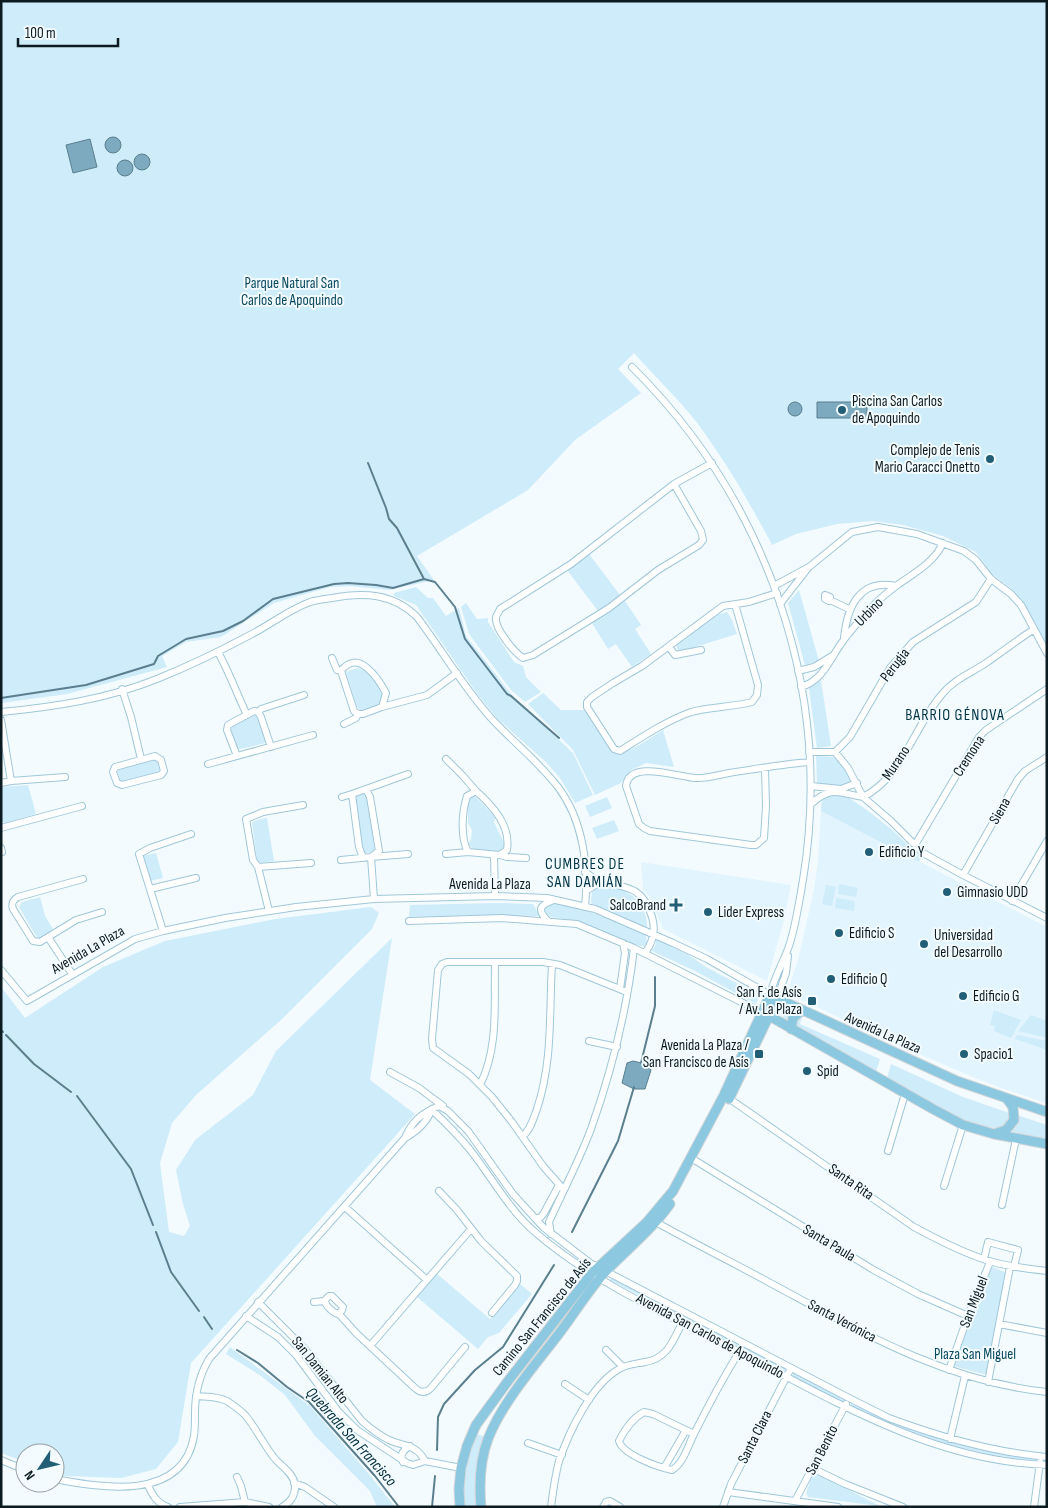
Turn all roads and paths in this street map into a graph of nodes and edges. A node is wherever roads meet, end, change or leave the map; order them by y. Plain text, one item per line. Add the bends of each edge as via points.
1 (632, 367) dead end
2 (712, 463) junction
3 (674, 484) junction
4 (943, 543) junction
5 (809, 567) junction
6 (992, 579) junction
7 (774, 586) junction
8 (896, 586) junction
9 (777, 593) junction
10 (830, 600) dead end
11 (735, 604) junction
12 (780, 604) junction
13 (850, 609) junction
14 (1033, 630) junction
15 (844, 640) junction
16 (669, 647) junction
17 (701, 650) dead end
18 (218, 652) junction
19 (1047, 653) edge
20 (833, 656) junction
21 (332, 658) dead end
22 (341, 671) junction
23 (798, 671) junction
24 (457, 673) junction
25 (801, 687) junction
26 (1047, 689) edge
27 (122, 690) junction
28 (386, 693) junction
29 (304, 695) dead end
30 (403, 702) junction
31 (382, 707) junction
32 (1, 712) edge
33 (258, 712) junction
34 (358, 714) junction
35 (248, 715) junction
36 (1, 720) edge
37 (344, 724) dead end
38 (313, 735) dead end
39 (271, 747) junction
40 (809, 752) junction
41 (835, 752) junction
42 (237, 756) junction
43 (1047, 757) edge
44 (141, 759) junction
45 (446, 759) dead end
46 (810, 762) junction
47 (208, 764) dead end
48 (765, 768) junction
49 (408, 774) dead end
50 (65, 776) dead end
51 (10, 781) junction
52 (1, 782) edge
53 (857, 783) junction
54 (811, 786) junction
55 (366, 789) junction
56 (476, 791) junction
57 (352, 794) junction
58 (342, 797) dead end
59 (863, 797) junction
60 (811, 804) junction
61 (303, 805) dead end
62 (82, 806) dead end
63 (1, 828) edge
64 (191, 834) dead end
65 (1047, 841) edge
66 (915, 844) junction
67 (468, 852) junction
68 (408, 854) dead end
69 (446, 854) dead end
70 (497, 855) junction
71 (371, 857) junction
72 (363, 858) junction
73 (526, 858) dead end
74 (341, 860) dead end
75 (312, 863) dead end
76 (258, 867) junction
77 (585, 872) junction
78 (963, 875) junction
79 (196, 878) dead end
80 (83, 879) dead end
81 (600, 882) junction
82 (150, 889) junction
83 (586, 891) junction
84 (495, 896) junction
85 (530, 898) junction
86 (374, 899) junction
87 (556, 900) junction
88 (1012, 901) junction
89 (585, 907) junction
90 (268, 911) junction
91 (102, 912) dead end
92 (541, 912) junction
93 (1047, 918) edge
94 (409, 921) dead end
95 (548, 921) junction
96 (163, 931) junction
97 (653, 934) junction
98 (48, 936) junction
99 (623, 943) junction
100 (634, 948) junction
101 (645, 953) junction
102 (495, 962) junction
103 (552, 964) junction
104 (1, 970) edge
105 (72, 974) junction
106 (620, 989) junction
107 (627, 992) junction
108 (773, 997) junction
109 (801, 1011) junction
110 (766, 1014) junction
111 (791, 1029) junction
112 (589, 1040) dead end
113 (616, 1047) junction
114 (390, 1072) dead end
115 (480, 1084) junction
116 (905, 1094) junction
117 (431, 1097) junction
118 (726, 1097) junction
119 (1007, 1099) junction
120 (444, 1107) junction
121 (432, 1110) junction
122 (1047, 1112) edge
123 (963, 1124) junction
124 (994, 1134) junction
125 (523, 1136) junction
126 (1016, 1139) junction
127 (1047, 1144) edge
128 (888, 1151) dead end
129 (696, 1161) junction
130 (944, 1186) dead end
131 (562, 1188) junction
132 (438, 1191) dead end
133 (1002, 1205) dead end
134 (345, 1206) junction
135 (534, 1218) junction
136 (654, 1221) junction
137 (471, 1229) junction
138 (551, 1234) junction
139 (987, 1260) junction
140 (1012, 1267) junction
141 (1047, 1271) edge
142 (599, 1273) junction
143 (427, 1280) junction
144 (258, 1302) junction
145 (314, 1302) dead end
146 (325, 1302) junction
147 (492, 1313) dead end
148 (339, 1314) junction
149 (246, 1316) junction
150 (968, 1316) junction
151 (682, 1322) junction
152 (998, 1324) junction
153 (1047, 1333) edge
154 (370, 1346) junction
155 (465, 1347) dead end
156 (606, 1350) dead end
157 (739, 1352) junction
158 (521, 1365) junction
159 (623, 1367) junction
160 (790, 1368) junction
161 (949, 1370) junction
162 (531, 1371) junction
163 (786, 1376) junction
164 (965, 1376) junction
165 (988, 1382) junction
166 (564, 1384) dead end
167 (1047, 1392) edge
168 (196, 1396) junction
169 (849, 1398) junction
170 (589, 1400) junction
171 (844, 1406) junction
172 (686, 1430) junction
173 (694, 1434) junction
174 (471, 1435) junction
175 (950, 1439) junction
176 (488, 1440) junction
177 (528, 1443) dead end
178 (410, 1446) junction
179 (562, 1455) junction
180 (1044, 1456) edge
181 (1, 1460) edge
182 (425, 1461) junction
183 (403, 1462) junction
184 (1043, 1465) edge
185 (15, 1466) edge
186 (461, 1468) junction
187 (664, 1468) junction
188 (812, 1468) junction
189 (237, 1477) dead end
190 (65, 1480) edge
191 (294, 1483) junction
192 (148, 1485) junction
193 (728, 1492) junction
194 (795, 1501) junction
195 (245, 1502) junction
196 (818, 1505) edge
197 (168, 1507) edge
198 (180, 1507) edge
199 (269, 1507) edge
200 (282, 1507) edge
201 (334, 1507) edge
202 (460, 1507) edge
203 (481, 1507) edge
204 (551, 1507) edge
205 (603, 1507) edge
206 (620, 1507) edge
207 (723, 1507) edge
208 (838, 1507) edge
209 (903, 1507) edge
210 (1034, 1507) edge

1 - 2 street, Camino San Francisco de Asís via 670,407
2 - 3 street
2 - 7 street, Camino San Francisco de Asís via 745,518
3 - 3 street via 571,564 500,609 497,625 515,653 523,658 533,655 609,608 658,570 699,545 701,531
4 - 5 street via 894,529 859,529 846,535
4 - 6 street via 971,556
4 - 8 street, Urbino via 931,561
5 - 7 street
5 - 12 street
6 - 14 street via 1016,599
6 - 41 street, Perugia via 976,602 920,638 890,668 850,737
7 - 9 street, Camino San Francisco de Asís
8 - 13 street, Urbino via 871,588 859,596
8 - 15 street, Urbino via 871,608
9 - 11 street
9 - 12 street, Camino San Francisco de Asís
10 - 13 street
11 - 16 street via 723,606
11 - 16 street via 758,685 752,702 692,712 620,751 614,749 590,713 588,702
12 - 23 street, Camino San Francisco de Asís
13 - 15 street, Urbino
14 - 19 street
14 - 59 street, Murano via 948,688 924,718 895,771 881,786
15 - 20 street, Urbino
16 - 17 street via 674,655
18 - 24 street via 310,602 372,594 408,609 428,631
18 - 27 street
18 - 35 street
20 - 23 street, Urbino via 814,667
20 - 25 street, Urbino via 821,675
21 - 22 street via 337,670
22 - 28 street via 352,664 363,664
22 - 34 street via 354,711
23 - 25 street, Camino San Francisco de Asís
24 - 30 street via 427,695
24 - 77 street via 492,719 562,792 578,825
25 - 40 street, Camino San Francisco de Asís
26 - 66 street, Cremona via 980,737
27 - 32 street via 55,707
27 - 44 street
28 - 30 street
28 - 31 street
29 - 33 street
30 - 31 street
31 - 34 street
33 - 35 street
33 - 39 street
34 - 37 street
35 - 42 street via 228,725
36 - 51 street
38 - 39 street
39 - 42 street
40 - 41 street
40 - 46 street, Camino San Francisco de Asís
41 - 53 street
42 - 47 street
43 - 78 street, Siena via 1018,779
44 - 44 street via 114,768 117,783 122,785 164,771 158,757
45 - 56 street
46 - 48 street
46 - 54 street, Camino San Francisco de Asís
48 - 48 street via 764,838 756,845 650,831 639,824 626,786 630,776 643,771 703,779
49 - 55 street
50 - 51 street
51 - 52 street
53 - 54 street via 841,789
53 - 59 street
54 - 60 street, Camino San Francisco de Asís
55 - 57 street
55 - 71 street via 379,851
56 - 67 street via 467,796 464,804 463,842
56 - 70 street via 501,820 509,839 507,850
57 - 58 street
57 - 72 street
59 - 60 street via 835,791 820,795
59 - 66 street
60 - 108 street, Camino San Francisco de Asís via 796,919
61 - 76 street via 262,812 246,819 253,860
62 - 63 street
64 - 82 street via 139,854
65 - 88 street
66 - 78 street via 930,858
67 - 69 street
67 - 70 street
68 - 71 street
70 - 73 street
70 - 84 street
71 - 72 street
71 - 86 street
72 - 74 street
75 - 76 street
76 - 90 street
77 - 81 street
77 - 83 street
78 - 88 street
79 - 82 street
80 - 98 street via 13,900 12,909 33,941 40,942
81 - 83 street
81 - 97 street via 622,885 641,896 650,910
82 - 96 street
83 - 89 street
84 - 85 street, Avenida La Plaza
84 - 86 street, Avenida La Plaza
85 - 87 street, Avenida La Plaza
85 - 92 street
86 - 90 street, Avenida La Plaza
87 - 89 street, Avenida La Plaza
87 - 92 street via 543,905
88 - 93 street
89 - 97 street, Avenida La Plaza
90 - 96 street, Avenida La Plaza
91 - 98 street via 76,920
92 - 95 street
94 - 95 street via 502,918
95 - 99 street via 577,924
96 - 105 street, Avenida La Plaza via 135,939
97 - 101 street
97 - 108 street, Avenida La Plaza via 707,959
98 - 105 street
99 - 100 street
99 - 106 street via 626,953
100 - 101 street
100 - 107 street
101 - 110 street
102 - 103 street
102 - 115 street via 493,1043
102 - 115 street via 447,962 438,970 432,1045
103 - 106 street
103 - 125 street via 548,1066 532,1122
104 - 105 street, Avenida La Plaza via 27,1001
106 - 107 street
107 - 113 street
108 - 109 main road, Avenida La Plaza
108 - 110 main road, Camino San Francisco de Asís
109 - 111 main road via 793,1018
109 - 119 main road, Avenida La Plaza via 957,1081
110 - 111 main road
110 - 118 main road, Camino San Francisco de Asís
111 - 116 main road
112 - 113 street
113 - 131 street via 590,1130
114 - 117 street, Avenida San Carlos de Apoquindo
115 - 125 street
116 - 123 main road
116 - 128 street
117 - 120 street, Avenida San Carlos de Apoquindo
117 - 121 street via 434,1103
118 - 129 main road, Camino San Francisco de Asís
118 - 136 main road, Camino San Francisco de Asís
118 - 139 street, Santa Rita via 914,1227
119 - 122 main road, Avenida La Plaza
119 - 124 main road via 1014,1108 1014,1120 1006,1130
120 - 121 street
120 - 135 street, Avenida San Carlos de Apoquindo via 468,1131
121 - 134 street via 428,1119 405,1138
121 - 142 street, Avenida San Carlos de Apoquindo via 463,1140 503,1198 527,1225 551,1245
123 - 124 main road
123 - 130 street
124 - 126 main road
125 - 131 street via 537,1159
126 - 127 main road
126 - 133 street
129 - 136 main road, Camino San Francisco de Asís via 678,1194
129 - 150 street, Santa Paula via 872,1269
131 - 135 street via 544,1214
131 - 138 street via 548,1222
132 - 137 street
134 - 143 street
134 - 144 street
135 - 138 street, Avenida San Carlos de Apoquindo
136 - 142 main road, Camino San Francisco de Asís
136 - 161 street, Santa Verónica via 883,1343
137 - 143 street
137 - 147 street via 517,1278
138 - 142 street, Avenida San Carlos de Apoquindo
139 - 140 street, Santa Rita
139 - 140 street via 988,1242 1018,1250
139 - 150 street, San Miguel
140 - 141 street, Santa Rita
140 - 152 street, San Miguel
142 - 151 street, Avenida San Carlos de Apoquindo
142 - 158 main road, Camino San Francisco de Asís
142 - 160 street, Avenida San Carlos de Apoquindo
142 - 162 main road, Camino San Francisco de Asís
143 - 154 street
144 - 149 street
144 - 178 street, San Damian Alto via 304,1348 362,1422 381,1436
145 - 146 street
146 - 148 street
146 - 148 street via 327,1296 332,1296 342,1307
148 - 154 street
149 - 168 street via 209,1359
149 - 183 street, San Damian Alto via 278,1337 296,1355 352,1425
150 - 161 street, San Miguel
151 - 157 street, Avenida San Carlos de Apoquindo
151 - 159 street via 662,1357
152 - 153 street
152 - 165 street, San Miguel
154 - 155 street via 422,1392 431,1388
156 - 159 street
157 - 163 street, Avenida San Carlos de Apoquindo
157 - 173 street
158 - 162 main road
158 - 174 main road, Camino San Francisco de Asís
159 - 170 street via 606,1379
160 - 163 street, Santa Clara
160 - 169 street, Avenida San Carlos de Apoquindo
161 - 164 street, Santa Verónica
162 - 176 main road, Camino San Francisco de Asís via 500,1416
163 - 171 street, Avenida San Carlos de Apoquindo
163 - 193 street, Santa Clara
164 - 165 street, Santa Verónica
164 - 175 street
165 - 167 street, Santa Verónica
166 - 170 street
168 - 191 street via 222,1399 240,1410
168 - 192 street via 194,1434 185,1460 174,1472
169 - 171 street, San Benito
169 - 175 street, Avenida San Carlos de Apoquindo via 889,1418
170 - 179 street
171 - 184 street, Avenida San Carlos de Apoquindo via 938,1446 990,1458
171 - 188 street, San Benito
172 - 173 street
172 - 187 street
172 - 187 street via 644,1412 625,1429 619,1441 623,1448
173 - 187 street via 677,1466 672,1470
174 - 176 main road via 481,1433
174 - 186 main road, Camino San Francisco de Asís
175 - 180 street, Avenida San Carlos de Apoquindo
176 - 203 main road, Camino San Francisco de Asís via 481,1470
177 - 179 street
178 - 182 street, San Damian Alto via 418,1450
178 - 183 street via 402,1453
179 - 204 street
180 - 184 street
181 - 185 street
182 - 183 street via 413,1465
182 - 186 street
184 - 210 street
186 - 202 main road, Camino San Francisco de Asís
188 - 194 street, San Benito
188 - 209 street
189 - 195 street
190 - 192 street via 106,1486
191 - 200 street via 292,1499
191 - 201 street
192 - 197 street via 158,1502
193 - 194 street
193 - 207 street, Santa Clara
194 - 196 street
195 - 198 street
195 - 199 street
196 - 208 street
205 - 206 street via 610,1501

